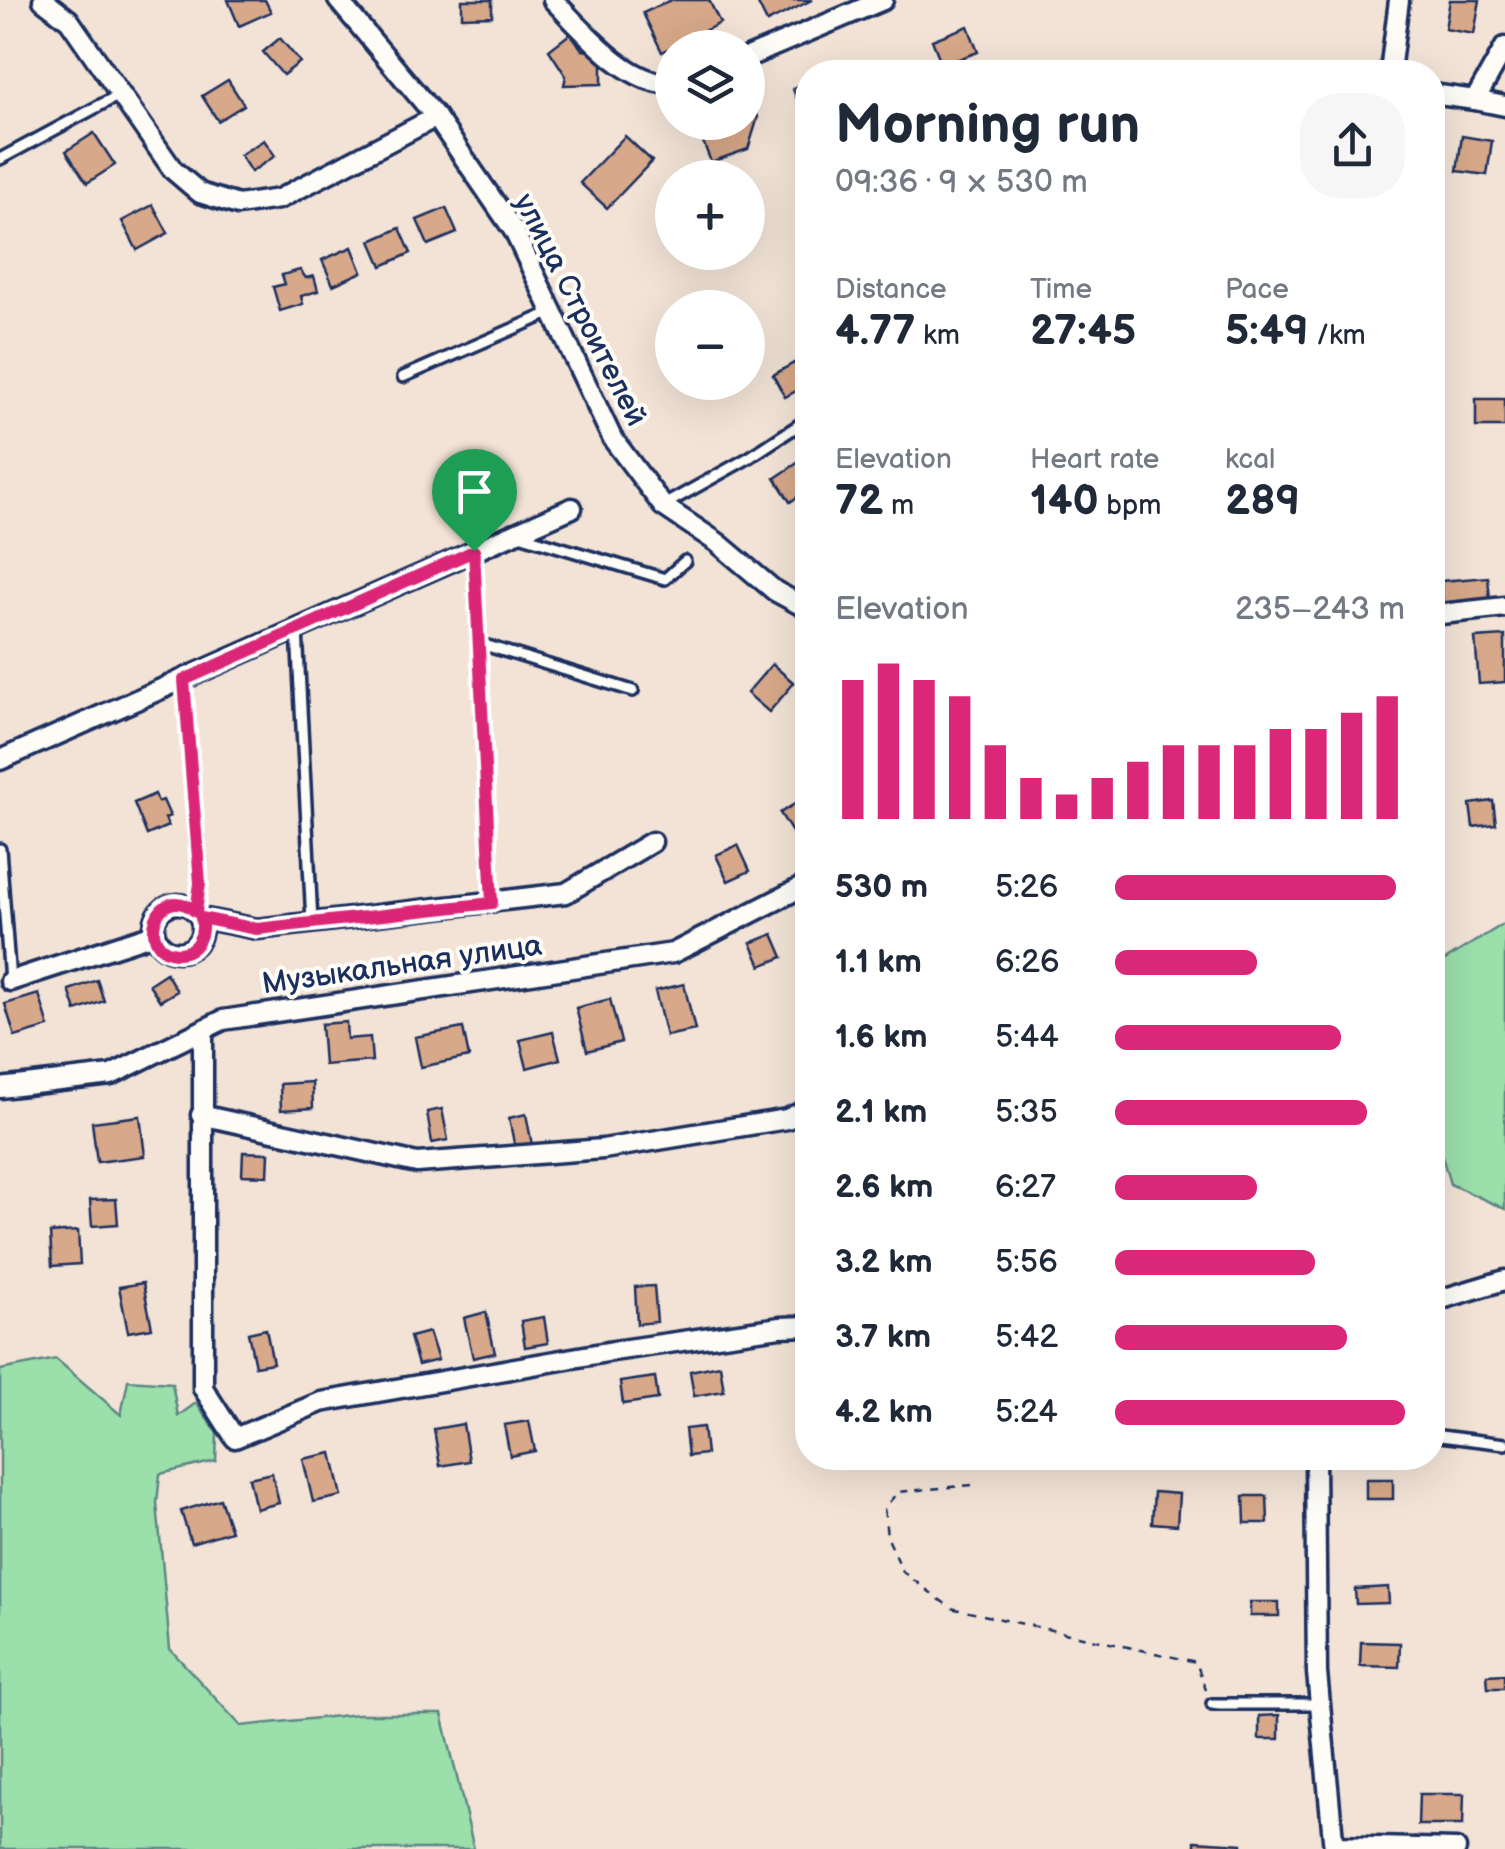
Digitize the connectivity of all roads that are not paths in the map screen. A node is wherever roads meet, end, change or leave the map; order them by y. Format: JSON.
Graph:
{"nodes":[{"id":1,"x":43,"y":0,"type":"edge"},
{"id":2,"x":338,"y":0,"type":"edge"},
{"id":3,"x":553,"y":0,"type":"edge"},
{"id":4,"x":882,"y":0,"type":"edge"},
{"id":5,"x":1399,"y":0,"type":"edge"},
{"id":6,"x":1505,"y":47,"type":"edge"},
{"id":7,"x":765,"y":50,"type":"edge"},
{"id":8,"x":1392,"y":60,"type":"edge"},
{"id":9,"x":655,"y":83,"type":"edge"},
{"id":10,"x":119,"y":95,"type":"junction"},
{"id":11,"x":1445,"y":96,"type":"edge"},
{"id":12,"x":1475,"y":100,"type":"junction"},
{"id":13,"x":1505,"y":106,"type":"edge"},
{"id":14,"x":436,"y":117,"type":"junction"},
{"id":15,"x":0,"y":159,"type":"edge"},
{"id":16,"x":553,"y":312,"type":"junction"},
{"id":17,"x":403,"y":378,"type":"dead end"},
{"id":18,"x":795,"y":428,"type":"edge"},
{"id":19,"x":664,"y":506,"type":"junction"},
{"id":20,"x":572,"y":508,"type":"dead end"},
{"id":21,"x":514,"y":534,"type":"junction"},
{"id":22,"x":474,"y":551,"type":"junction"},
{"id":23,"x":685,"y":561,"type":"dead end"},
{"id":24,"x":795,"y":602,"type":"edge"},
{"id":25,"x":1505,"y":607,"type":"edge"},
{"id":26,"x":1445,"y":614,"type":"edge"},
{"id":27,"x":297,"y":630,"type":"junction"},
{"id":28,"x":478,"y":643,"type":"junction"},
{"id":29,"x":184,"y":680,"type":"junction"},
{"id":30,"x":633,"y":690,"type":"dead end"},
{"id":31,"x":0,"y":760,"type":"edge"},
{"id":32,"x":652,"y":842,"type":"dead end"},
{"id":33,"x":0,"y":850,"type":"edge"},
{"id":34,"x":795,"y":891,"type":"edge"},
{"id":35,"x":492,"y":903,"type":"junction"},
{"id":36,"x":198,"y":915,"type":"junction"},
{"id":37,"x":312,"y":922,"type":"junction"},
{"id":38,"x":154,"y":934,"type":"junction"},
{"id":39,"x":10,"y":981,"type":"joint"},
{"id":40,"x":203,"y":1030,"type":"junction"},
{"id":41,"x":0,"y":1088,"type":"edge"},
{"id":42,"x":201,"y":1115,"type":"junction"},
{"id":43,"x":795,"y":1116,"type":"edge"},
{"id":44,"x":1505,"y":1280,"type":"edge"},
{"id":45,"x":1445,"y":1298,"type":"edge"},
{"id":46,"x":795,"y":1328,"type":"edge"},
{"id":47,"x":1445,"y":1437,"type":"edge"},
{"id":48,"x":1505,"y":1444,"type":"edge"},
{"id":49,"x":1315,"y":1470,"type":"edge"},
{"id":50,"x":1212,"y":1704,"type":"road end"},
{"id":51,"x":1322,"y":1704,"type":"junction"},
{"id":52,"x":1334,"y":1847,"type":"edge"},
{"id":53,"x":1456,"y":1849,"type":"edge"}],
"edges":[{"from":1,"to":10,"type":"street"},
{"from":2,"to":14,"type":"street","name":"улица Строителей"},
{"from":3,"to":9,"type":"street"},
{"from":4,"to":7,"type":"street"},
{"from":5,"to":8,"type":"street"},
{"from":6,"to":12,"type":"street"},
{"from":10,"to":14,"type":"street"},
{"from":10,"to":15,"type":"lane"},
{"from":11,"to":12,"type":"street"},
{"from":12,"to":13,"type":"street"},
{"from":14,"to":16,"type":"street","name":"улица Строителей"},
{"from":16,"to":17,"type":"lane"},
{"from":16,"to":19,"type":"street","name":"улица Строителей"},
{"from":18,"to":19,"type":"lane"},
{"from":19,"to":24,"type":"street","name":"улица Строителей"},
{"from":20,"to":21,"type":"street"},
{"from":21,"to":22,"type":"street"},
{"from":21,"to":23,"type":"lane"},
{"from":22,"to":27,"type":"street"},
{"from":22,"to":28,"type":"lane"},
{"from":25,"to":26,"type":"street"},
{"from":27,"to":29,"type":"street"},
{"from":27,"to":37,"type":"lane"},
{"from":28,"to":30,"type":"lane"},
{"from":28,"to":35,"type":"lane"},
{"from":29,"to":31,"type":"street"},
{"from":29,"to":36,"type":"lane"},
{"from":32,"to":35,"type":"street"},
{"from":33,"to":39,"type":"lane"},
{"from":34,"to":40,"type":"street","name":"Музыкальная улица"},
{"from":35,"to":37,"type":"street"},
{"from":36,"to":37,"type":"street"},
{"from":36,"to":38,"type":"street"},
{"from":36,"to":38,"type":"street"},
{"from":38,"to":39,"type":"street"},
{"from":40,"to":41,"type":"street","name":"Музыкальная улица"},
{"from":40,"to":42,"type":"street"},
{"from":42,"to":43,"type":"street"},
{"from":42,"to":46,"type":"street"},
{"from":44,"to":45,"type":"street"},
{"from":47,"to":48,"type":"lane"},
{"from":49,"to":51,"type":"street"},
{"from":50,"to":51,"type":"lane"},
{"from":51,"to":52,"type":"street"},
{"from":52,"to":53,"type":"street"}]}
